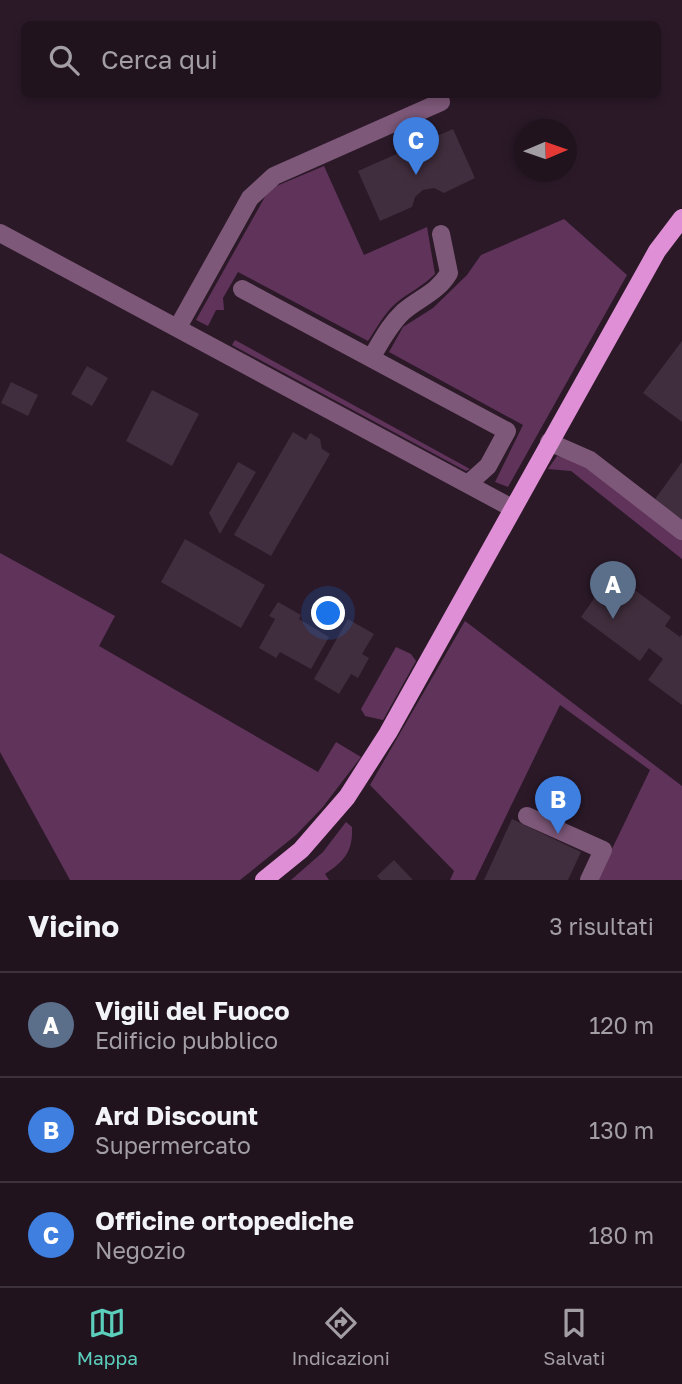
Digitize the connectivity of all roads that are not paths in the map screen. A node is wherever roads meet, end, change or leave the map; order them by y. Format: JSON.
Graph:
{"nodes":[{"id":1,"x":441,"y":102,"type":"dead end"},
{"id":2,"x":682,"y":218,"type":"edge"},
{"id":3,"x":0,"y":233,"type":"edge"},
{"id":4,"x":441,"y":234,"type":"dead end"},
{"id":5,"x":242,"y":289,"type":"dead end"},
{"id":6,"x":178,"y":327,"type":"junction"},
{"id":7,"x":371,"y":358,"type":"junction"},
{"id":8,"x":549,"y":442,"type":"junction"},
{"id":9,"x":468,"y":484,"type":"junction"},
{"id":10,"x":512,"y":508,"type":"junction"},
{"id":11,"x":682,"y":531,"type":"edge"},
{"id":12,"x":527,"y":816,"type":"dead end"},
{"id":13,"x":264,"y":880,"type":"edge"},
{"id":14,"x":589,"y":880,"type":"edge"}],
"edges":[{"from":1,"to":6,"type":"street"},
{"from":2,"to":8,"type":"main road"},
{"from":3,"to":6,"type":"street"},
{"from":4,"to":7,"type":"street"},
{"from":5,"to":7,"type":"street"},
{"from":6,"to":9,"type":"street"},
{"from":7,"to":9,"type":"street"},
{"from":8,"to":10,"type":"main road"},
{"from":8,"to":11,"type":"street"},
{"from":9,"to":10,"type":"street"},
{"from":10,"to":13,"type":"main road"},
{"from":12,"to":14,"type":"street"}]}
